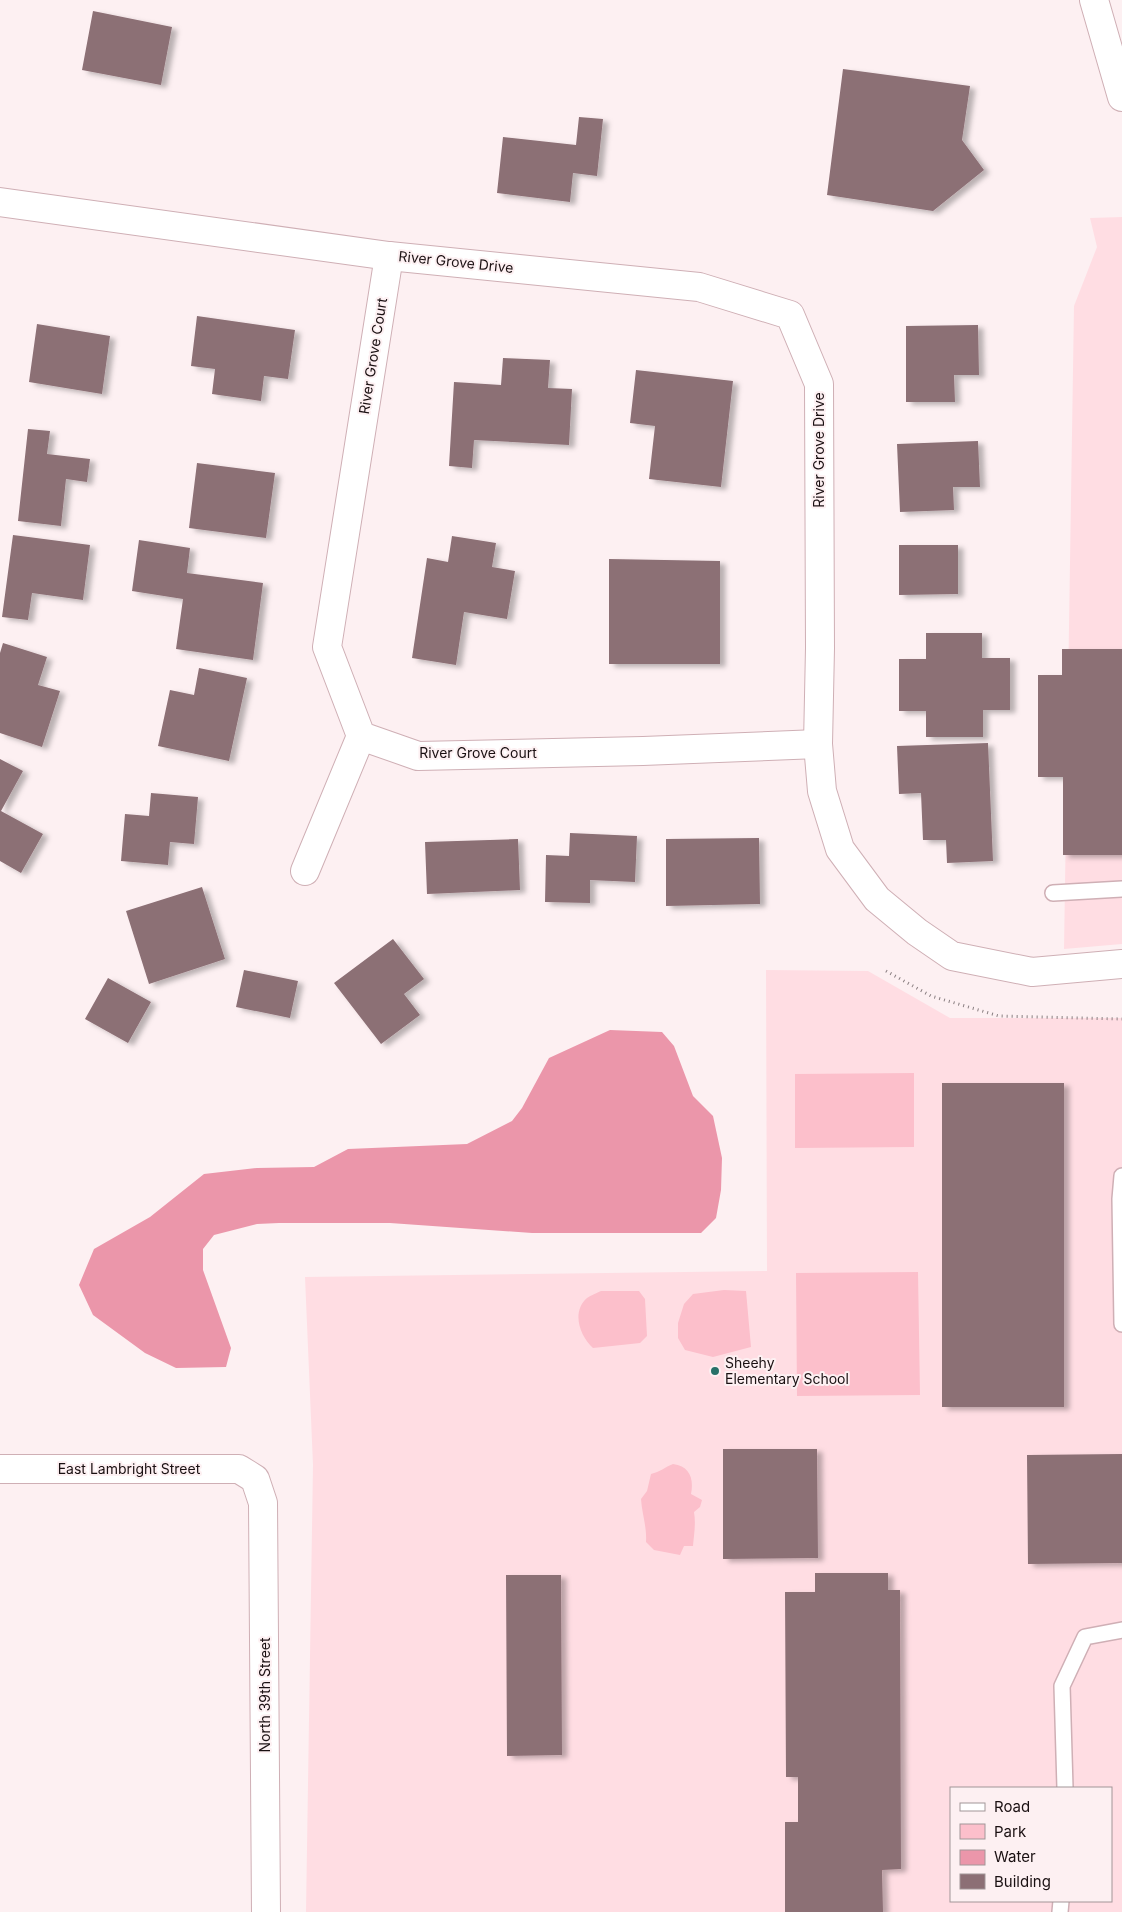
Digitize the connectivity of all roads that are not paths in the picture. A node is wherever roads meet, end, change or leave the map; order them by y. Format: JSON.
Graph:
{"nodes":[{"id":1,"x":1094,"y":0,"type":"edge"},
{"id":2,"x":1122,"y":97,"type":"edge"},
{"id":3,"x":0,"y":202,"type":"edge"},
{"id":4,"x":389,"y":256,"type":"junction"},
{"id":5,"x":361,"y":736,"type":"junction"},
{"id":6,"x":818,"y":744,"type":"junction"},
{"id":7,"x":305,"y":871,"type":"dead end"},
{"id":8,"x":1122,"y":889,"type":"edge"},
{"id":9,"x":1053,"y":893,"type":"dead end"},
{"id":10,"x":1122,"y":964,"type":"edge"},
{"id":11,"x":1122,"y":1176,"type":"edge"},
{"id":12,"x":1122,"y":1324,"type":"edge"},
{"id":13,"x":0,"y":1469,"type":"edge"},
{"id":14,"x":255,"y":1479,"type":"joint"},
{"id":15,"x":1122,"y":1630,"type":"edge"},
{"id":16,"x":1065,"y":1787,"type":"edge"},
{"id":17,"x":266,"y":1912,"type":"edge"}],
"edges":[{"from":1,"to":2,"type":"street"},
{"from":3,"to":4,"type":"street","name":"River Grove Drive"},
{"from":4,"to":5,"type":"street","name":"River Grove Court"},
{"from":4,"to":6,"type":"street","name":"River Grove Drive"},
{"from":5,"to":6,"type":"street","name":"River Grove Court"},
{"from":5,"to":7,"type":"street"},
{"from":6,"to":10,"type":"street","name":"River Grove Drive"},
{"from":8,"to":9,"type":"lane"},
{"from":11,"to":12,"type":"lane"},
{"from":13,"to":14,"type":"street","name":"East Lambright Street"},
{"from":14,"to":17,"type":"street","name":"North 39th Street"},
{"from":15,"to":16,"type":"lane"}]}
